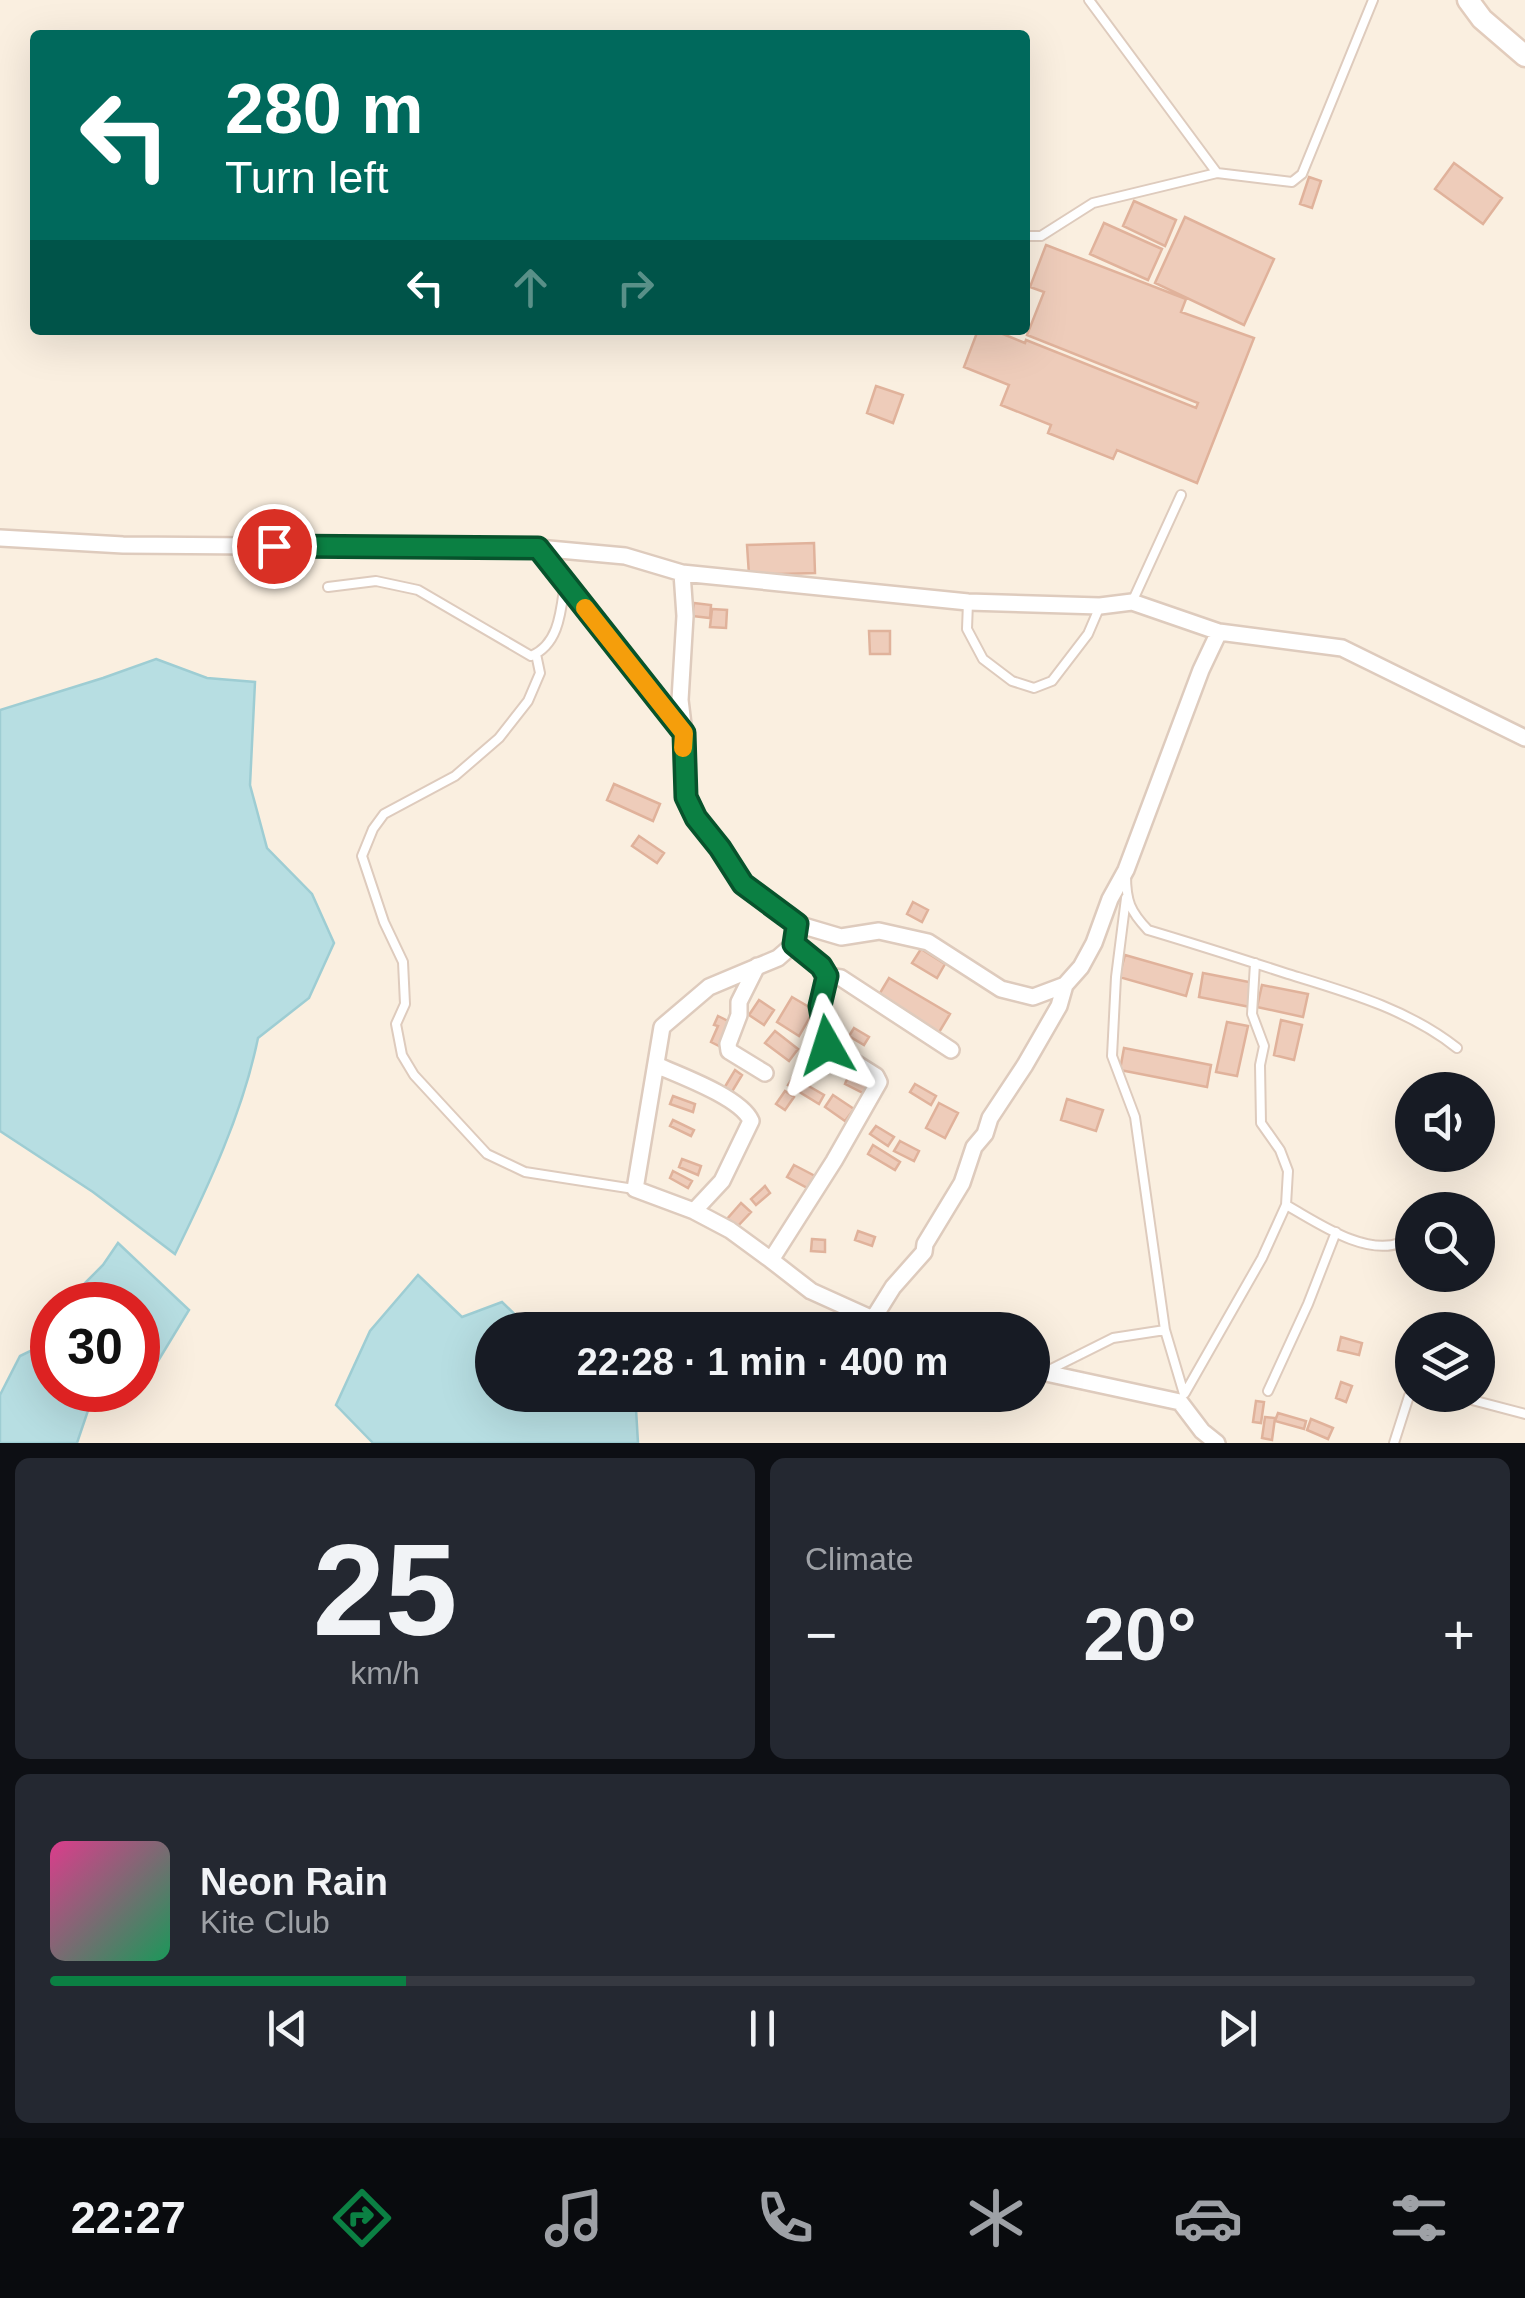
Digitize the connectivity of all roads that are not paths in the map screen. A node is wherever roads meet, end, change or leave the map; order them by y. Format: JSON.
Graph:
{"nodes":[{"id":1,"x":1089,"y":0,"type":"edge"},
{"id":2,"x":1372,"y":0,"type":"edge"},
{"id":3,"x":1468,"y":0,"type":"edge"},
{"id":4,"x":1525,"y":56,"type":"edge"},
{"id":5,"x":1217,"y":173,"type":"junction"},
{"id":6,"x":1030,"y":236,"type":"edge"},
{"id":7,"x":1180,"y":495,"type":"dead end"},
{"id":8,"x":0,"y":538,"type":"edge"},
{"id":9,"x":538,"y":548,"type":"junction"},
{"id":10,"x":682,"y":573,"type":"junction"},
{"id":11,"x":565,"y":582,"type":"junction"},
{"id":12,"x":328,"y":587,"type":"dead end"},
{"id":13,"x":968,"y":602,"type":"junction"},
{"id":14,"x":1132,"y":602,"type":"junction"},
{"id":15,"x":1100,"y":606,"type":"junction"},
{"id":16,"x":1219,"y":632,"type":"junction"},
{"id":17,"x":536,"y":654,"type":"junction"},
{"id":18,"x":684,"y":733,"type":"junction"},
{"id":19,"x":1525,"y":738,"type":"edge"},
{"id":20,"x":1126,"y":870,"type":"junction"},
{"id":21,"x":1126,"y":898,"type":"junction"},
{"id":22,"x":797,"y":924,"type":"junction"},
{"id":23,"x":794,"y":944,"type":"junction"},
{"id":24,"x":1255,"y":964,"type":"junction"},
{"id":25,"x":757,"y":966,"type":"junction"},
{"id":26,"x":827,"y":976,"type":"junction"},
{"id":27,"x":1065,"y":985,"type":"junction"},
{"id":28,"x":1458,"y":1048,"type":"dead end"},
{"id":29,"x":951,"y":1050,"type":"dead end"},
{"id":30,"x":656,"y":1065,"type":"junction"},
{"id":31,"x":765,"y":1072,"type":"dead end"},
{"id":32,"x":635,"y":1189,"type":"junction"},
{"id":33,"x":1286,"y":1205,"type":"junction"},
{"id":34,"x":694,"y":1211,"type":"junction"},
{"id":35,"x":1336,"y":1232,"type":"junction"},
{"id":36,"x":1395,"y":1246,"type":"edge"},
{"id":37,"x":770,"y":1260,"type":"junction"},
{"id":38,"x":856,"y":1312,"type":"edge"},
{"id":39,"x":877,"y":1312,"type":"edge"},
{"id":40,"x":1165,"y":1330,"type":"junction"},
{"id":41,"x":1050,"y":1366,"type":"edge"},
{"id":42,"x":1050,"y":1374,"type":"edge"},
{"id":43,"x":1268,"y":1391,"type":"dead end"},
{"id":44,"x":1182,"y":1398,"type":"junction"},
{"id":45,"x":1495,"y":1406,"type":"edge"},
{"id":46,"x":1403,"y":1412,"type":"edge"},
{"id":47,"x":1525,"y":1414,"type":"edge"},
{"id":48,"x":1217,"y":1443,"type":"edge"},
{"id":49,"x":1394,"y":1443,"type":"edge"}],
"edges":[{"from":1,"to":5,"type":"lane"},
{"from":2,"to":5,"type":"lane"},
{"from":3,"to":4,"type":"street"},
{"from":5,"to":6,"type":"lane"},
{"from":7,"to":14,"type":"lane"},
{"from":8,"to":9,"type":"street"},
{"from":9,"to":10,"type":"street"},
{"from":9,"to":11,"type":"lane"},
{"from":10,"to":13,"type":"street"},
{"from":10,"to":18,"type":"street"},
{"from":11,"to":17,"type":"lane"},
{"from":11,"to":18,"type":"lane"},
{"from":12,"to":17,"type":"lane"},
{"from":13,"to":15,"type":"street"},
{"from":13,"to":15,"type":"lane"},
{"from":14,"to":15,"type":"street"},
{"from":14,"to":16,"type":"street"},
{"from":16,"to":19,"type":"street"},
{"from":16,"to":20,"type":"street"},
{"from":17,"to":32,"type":"lane"},
{"from":18,"to":22,"type":"street"},
{"from":20,"to":21,"type":"lane"},
{"from":20,"to":27,"type":"street"},
{"from":21,"to":24,"type":"lane"},
{"from":21,"to":40,"type":"lane"},
{"from":22,"to":23,"type":"street"},
{"from":22,"to":27,"type":"street"},
{"from":23,"to":25,"type":"street"},
{"from":23,"to":26,"type":"street"},
{"from":24,"to":28,"type":"lane"},
{"from":24,"to":33,"type":"lane"},
{"from":25,"to":30,"type":"street"},
{"from":25,"to":31,"type":"street"},
{"from":26,"to":29,"type":"street"},
{"from":26,"to":37,"type":"street"},
{"from":27,"to":39,"type":"street"},
{"from":30,"to":32,"type":"street"},
{"from":30,"to":34,"type":"street"},
{"from":32,"to":34,"type":"street"},
{"from":33,"to":35,"type":"lane"},
{"from":33,"to":44,"type":"lane"},
{"from":34,"to":37,"type":"street"},
{"from":35,"to":36,"type":"lane"},
{"from":35,"to":43,"type":"lane"},
{"from":37,"to":38,"type":"street"},
{"from":40,"to":41,"type":"lane"},
{"from":40,"to":44,"type":"lane"},
{"from":42,"to":44,"type":"street"},
{"from":44,"to":48,"type":"street"},
{"from":45,"to":47,"type":"lane"},
{"from":46,"to":49,"type":"lane"}]}
